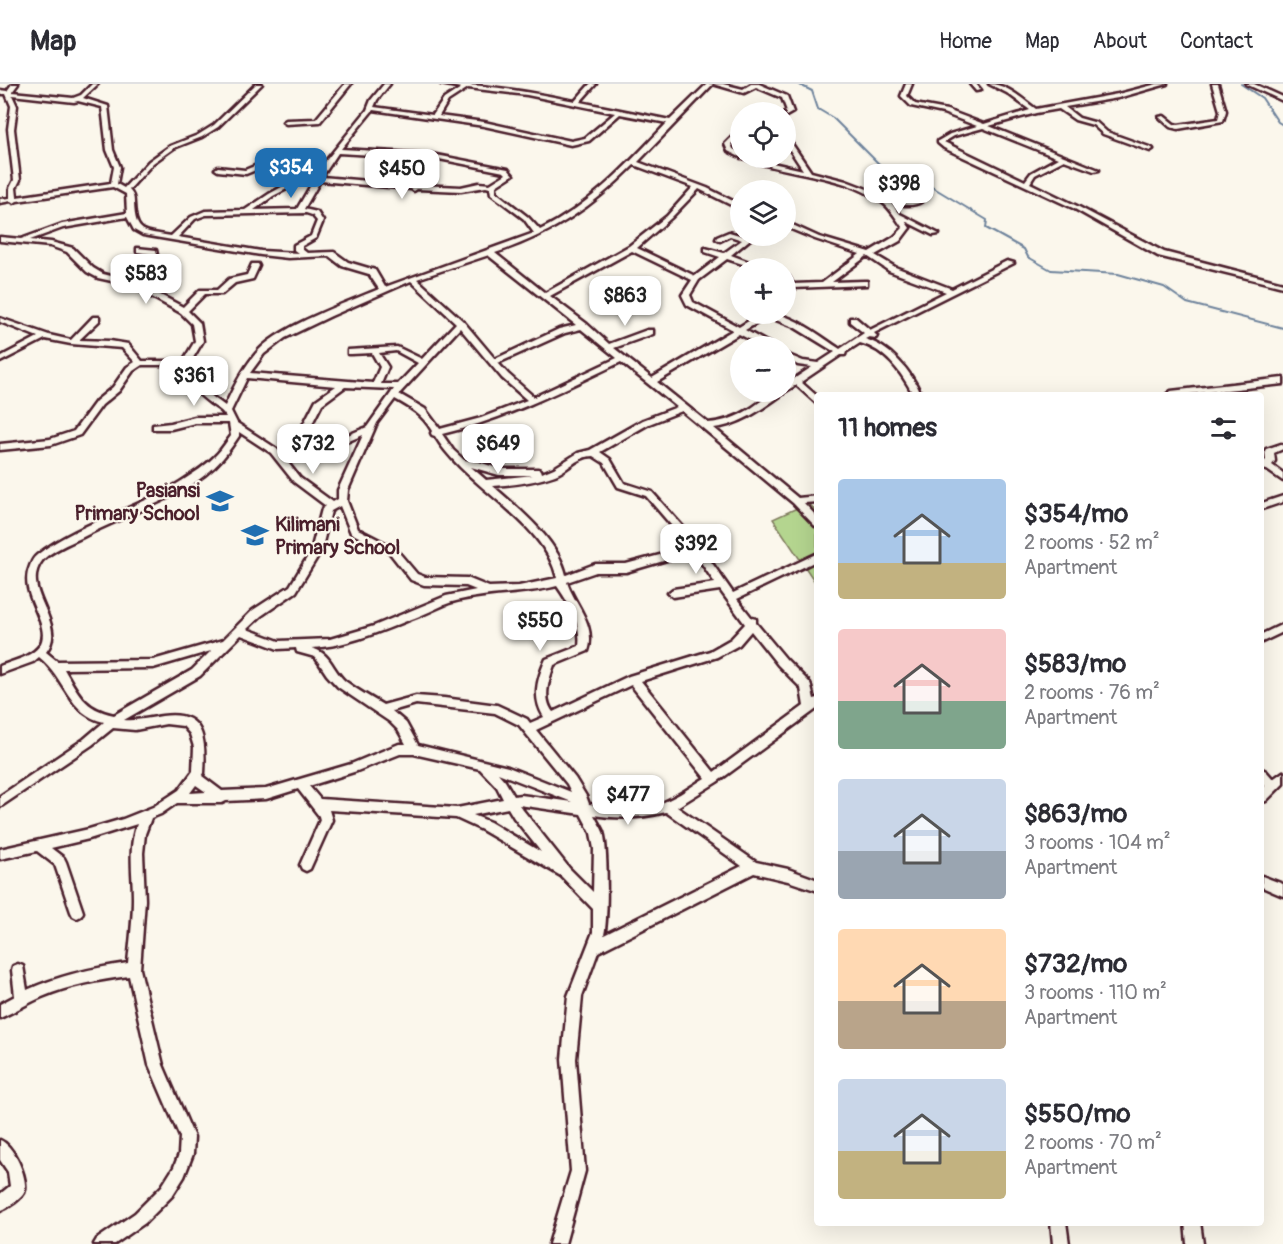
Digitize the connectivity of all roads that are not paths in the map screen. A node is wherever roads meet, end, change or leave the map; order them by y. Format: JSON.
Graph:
{"nodes":[{"id":1,"x":22,"y":84,"type":"edge"},
{"id":2,"x":95,"y":84,"type":"edge"},
{"id":3,"x":259,"y":84,"type":"edge"},
{"id":4,"x":348,"y":84,"type":"edge"},
{"id":5,"x":387,"y":84,"type":"edge"},
{"id":6,"x":444,"y":84,"type":"edge"},
{"id":7,"x":524,"y":84,"type":"edge"},
{"id":8,"x":593,"y":84,"type":"edge"},
{"id":9,"x":710,"y":84,"type":"edge"},
{"id":10,"x":716,"y":84,"type":"edge"},
{"id":11,"x":909,"y":84,"type":"edge"},
{"id":12,"x":973,"y":84,"type":"edge"},
{"id":13,"x":992,"y":84,"type":"edge"},
{"id":14,"x":1164,"y":84,"type":"edge"},
{"id":15,"x":1215,"y":84,"type":"edge"},
{"id":16,"x":1249,"y":84,"type":"edge"},
{"id":17,"x":755,"y":85,"type":"edge"},
{"id":18,"x":468,"y":86,"type":"junction"},
{"id":19,"x":9,"y":90,"type":"edge"},
{"id":20,"x":978,"y":90,"type":"dead end"},
{"id":21,"x":516,"y":92,"type":"junction"},
{"id":22,"x":79,"y":99,"type":"junction"},
{"id":23,"x":1283,"y":99,"type":"edge"},
{"id":24,"x":787,"y":102,"type":"edge"},
{"id":25,"x":575,"y":104,"type":"junction"},
{"id":26,"x":1059,"y":106,"type":"junction"},
{"id":27,"x":372,"y":108,"type":"junction"},
{"id":28,"x":1035,"y":111,"type":"junction"},
{"id":29,"x":618,"y":112,"type":"junction"},
{"id":30,"x":436,"y":115,"type":"junction"},
{"id":31,"x":1162,"y":117,"type":"dead end"},
{"id":32,"x":286,"y":122,"type":"dead end"},
{"id":33,"x":669,"y":122,"type":"junction"},
{"id":34,"x":983,"y":127,"type":"junction"},
{"id":35,"x":1150,"y":149,"type":"dead end"},
{"id":36,"x":336,"y":151,"type":"junction"},
{"id":37,"x":796,"y":154,"type":"edge"},
{"id":38,"x":431,"y":156,"type":"junction"},
{"id":39,"x":1064,"y":157,"type":"junction"},
{"id":40,"x":633,"y":162,"type":"junction"},
{"id":41,"x":325,"y":166,"type":"junction"},
{"id":42,"x":785,"y":168,"type":"edge"},
{"id":43,"x":218,"y":169,"type":"dead end"},
{"id":44,"x":1096,"y":170,"type":"dead end"},
{"id":45,"x":809,"y":174,"type":"junction"},
{"id":46,"x":319,"y":179,"type":"junction"},
{"id":47,"x":114,"y":184,"type":"junction"},
{"id":48,"x":1025,"y":185,"type":"junction"},
{"id":49,"x":492,"y":187,"type":"junction"},
{"id":50,"x":698,"y":187,"type":"junction"},
{"id":51,"x":414,"y":189,"type":"junction"},
{"id":52,"x":126,"y":190,"type":"junction"},
{"id":53,"x":883,"y":198,"type":"junction"},
{"id":54,"x":0,"y":201,"type":"edge"},
{"id":55,"x":14,"y":201,"type":"junction"},
{"id":56,"x":918,"y":202,"type":"dead end"},
{"id":57,"x":730,"y":203,"type":"edge"},
{"id":58,"x":247,"y":212,"type":"junction"},
{"id":59,"x":299,"y":212,"type":"junction"},
{"id":60,"x":893,"y":212,"type":"junction"},
{"id":61,"x":129,"y":215,"type":"junction"},
{"id":62,"x":796,"y":229,"type":"edge"},
{"id":63,"x":538,"y":233,"type":"junction"},
{"id":64,"x":730,"y":234,"type":"edge"},
{"id":65,"x":935,"y":234,"type":"dead end"},
{"id":66,"x":172,"y":238,"type":"junction"},
{"id":67,"x":0,"y":239,"type":"edge"},
{"id":68,"x":720,"y":239,"type":"dead end"},
{"id":69,"x":22,"y":240,"type":"junction"},
{"id":70,"x":739,"y":246,"type":"edge"},
{"id":71,"x":632,"y":248,"type":"junction"},
{"id":72,"x":140,"y":250,"type":"dead end"},
{"id":73,"x":708,"y":250,"type":"dead end"},
{"id":74,"x":304,"y":254,"type":"junction"},
{"id":75,"x":492,"y":254,"type":"junction"},
{"id":76,"x":868,"y":254,"type":"junction"},
{"id":77,"x":727,"y":256,"type":"junction"},
{"id":78,"x":733,"y":258,"type":"edge"},
{"id":79,"x":1010,"y":263,"type":"dead end"},
{"id":80,"x":255,"y":266,"type":"dead end"},
{"id":81,"x":413,"y":279,"type":"junction"},
{"id":82,"x":696,"y":279,"type":"junction"},
{"id":83,"x":132,"y":283,"type":"junction"},
{"id":84,"x":796,"y":283,"type":"edge"},
{"id":85,"x":864,"y":284,"type":"dead end"},
{"id":86,"x":1283,"y":285,"type":"edge"},
{"id":87,"x":820,"y":286,"type":"junction"},
{"id":88,"x":384,"y":291,"type":"junction"},
{"id":89,"x":950,"y":291,"type":"junction"},
{"id":90,"x":545,"y":296,"type":"junction"},
{"id":91,"x":184,"y":311,"type":"junction"},
{"id":92,"x":96,"y":319,"type":"dead end"},
{"id":93,"x":0,"y":320,"type":"edge"},
{"id":94,"x":853,"y":320,"type":"dead end"},
{"id":95,"x":460,"y":324,"type":"junction"},
{"id":96,"x":750,"y":324,"type":"edge"},
{"id":97,"x":794,"y":324,"type":"edge"},
{"id":98,"x":584,"y":326,"type":"junction"},
{"id":99,"x":650,"y":332,"type":"dead end"},
{"id":100,"x":737,"y":332,"type":"junction"},
{"id":101,"x":871,"y":332,"type":"junction"},
{"id":102,"x":746,"y":336,"type":"edge"},
{"id":103,"x":43,"y":337,"type":"junction"},
{"id":104,"x":859,"y":340,"type":"junction"},
{"id":105,"x":73,"y":342,"type":"junction"},
{"id":106,"x":877,"y":344,"type":"junction"},
{"id":107,"x":609,"y":347,"type":"junction"},
{"id":108,"x":351,"y":352,"type":"dead end"},
{"id":109,"x":375,"y":352,"type":"junction"},
{"id":110,"x":842,"y":353,"type":"junction"},
{"id":111,"x":623,"y":358,"type":"junction"},
{"id":112,"x":0,"y":360,"type":"edge"},
{"id":113,"x":796,"y":361,"type":"edge"},
{"id":114,"x":494,"y":362,"type":"junction"},
{"id":115,"x":140,"y":363,"type":"junction"},
{"id":116,"x":186,"y":363,"type":"junction"},
{"id":117,"x":423,"y":363,"type":"junction"},
{"id":118,"x":820,"y":366,"type":"junction"},
{"id":119,"x":245,"y":375,"type":"junction"},
{"id":120,"x":652,"y":381,"type":"junction"},
{"id":121,"x":796,"y":381,"type":"joint"},
{"id":122,"x":1283,"y":381,"type":"edge"},
{"id":123,"x":341,"y":386,"type":"junction"},
{"id":124,"x":376,"y":386,"type":"junction"},
{"id":125,"x":397,"y":391,"type":"junction"},
{"id":126,"x":916,"y":392,"type":"edge"},
{"id":127,"x":1188,"y":392,"type":"edge"},
{"id":128,"x":814,"y":398,"type":"edge"},
{"id":129,"x":533,"y":400,"type":"junction"},
{"id":130,"x":765,"y":402,"type":"edge"},
{"id":131,"x":684,"y":408,"type":"junction"},
{"id":132,"x":227,"y":411,"type":"junction"},
{"id":133,"x":233,"y":423,"type":"junction"},
{"id":134,"x":707,"y":426,"type":"junction"},
{"id":135,"x":156,"y":427,"type":"dead end"},
{"id":136,"x":369,"y":429,"type":"junction"},
{"id":137,"x":435,"y":433,"type":"junction"},
{"id":138,"x":0,"y":447,"type":"edge"},
{"id":139,"x":1281,"y":447,"type":"dead end"},
{"id":140,"x":593,"y":452,"type":"junction"},
{"id":141,"x":293,"y":453,"type":"junction"},
{"id":142,"x":280,"y":457,"type":"junction"},
{"id":143,"x":462,"y":463,"type":"junction"},
{"id":144,"x":1264,"y":466,"type":"edge"},
{"id":145,"x":551,"y":473,"type":"junction"},
{"id":146,"x":1283,"y":478,"type":"edge"},
{"id":147,"x":487,"y":483,"type":"junction"},
{"id":148,"x":814,"y":499,"type":"edge"},
{"id":149,"x":1283,"y":499,"type":"edge"},
{"id":150,"x":796,"y":501,"type":"junction"},
{"id":151,"x":336,"y":503,"type":"junction"},
{"id":152,"x":1264,"y":505,"type":"edge"},
{"id":153,"x":814,"y":521,"type":"edge"},
{"id":154,"x":697,"y":548,"type":"junction"},
{"id":155,"x":814,"y":558,"type":"edge"},
{"id":156,"x":561,"y":581,"type":"junction"},
{"id":157,"x":723,"y":586,"type":"junction"},
{"id":158,"x":489,"y":591,"type":"junction"},
{"id":159,"x":673,"y":592,"type":"dead end"},
{"id":160,"x":731,"y":598,"type":"junction"},
{"id":161,"x":752,"y":622,"type":"junction"},
{"id":162,"x":1283,"y":628,"type":"edge"},
{"id":163,"x":239,"y":630,"type":"junction"},
{"id":164,"x":1264,"y":637,"type":"edge"},
{"id":165,"x":223,"y":644,"type":"junction"},
{"id":166,"x":292,"y":646,"type":"junction"},
{"id":167,"x":41,"y":652,"type":"junction"},
{"id":168,"x":56,"y":665,"type":"junction"},
{"id":169,"x":0,"y":670,"type":"edge"},
{"id":170,"x":633,"y":679,"type":"junction"},
{"id":171,"x":814,"y":705,"type":"edge"},
{"id":172,"x":383,"y":709,"type":"junction"},
{"id":173,"x":552,"y":719,"type":"junction"},
{"id":174,"x":113,"y":722,"type":"junction"},
{"id":175,"x":530,"y":729,"type":"junction"},
{"id":176,"x":414,"y":749,"type":"junction"},
{"id":177,"x":483,"y":765,"type":"junction"},
{"id":178,"x":1264,"y":776,"type":"edge"},
{"id":179,"x":1283,"y":777,"type":"edge"},
{"id":180,"x":196,"y":778,"type":"junction"},
{"id":181,"x":713,"y":779,"type":"junction"},
{"id":182,"x":301,"y":784,"type":"junction"},
{"id":183,"x":1272,"y":786,"type":"junction"},
{"id":184,"x":1264,"y":795,"type":"edge"},
{"id":185,"x":222,"y":798,"type":"junction"},
{"id":186,"x":179,"y":799,"type":"junction"},
{"id":187,"x":0,"y":802,"type":"edge"},
{"id":188,"x":510,"y":802,"type":"junction"},
{"id":189,"x":317,"y":804,"type":"junction"},
{"id":190,"x":584,"y":805,"type":"junction"},
{"id":191,"x":667,"y":807,"type":"junction"},
{"id":192,"x":457,"y":813,"type":"junction"},
{"id":193,"x":146,"y":816,"type":"junction"},
{"id":194,"x":38,"y":845,"type":"junction"},
{"id":195,"x":0,"y":854,"type":"edge"},
{"id":196,"x":306,"y":865,"type":"dead end"},
{"id":197,"x":753,"y":867,"type":"junction"},
{"id":198,"x":565,"y":872,"type":"junction"},
{"id":199,"x":1264,"y":883,"type":"edge"},
{"id":200,"x":814,"y":885,"type":"edge"},
{"id":201,"x":1283,"y":890,"type":"edge"},
{"id":202,"x":600,"y":907,"type":"junction"},
{"id":203,"x":77,"y":912,"type":"dead end"},
{"id":204,"x":594,"y":947,"type":"junction"},
{"id":205,"x":134,"y":969,"type":"junction"},
{"id":206,"x":18,"y":970,"type":"dead end"},
{"id":207,"x":22,"y":998,"type":"junction"},
{"id":208,"x":0,"y":1011,"type":"edge"},
{"id":209,"x":0,"y":1147,"type":"edge"},
{"id":210,"x":0,"y":1204,"type":"edge"},
{"id":211,"x":1059,"y":1226,"type":"edge"},
{"id":212,"x":1193,"y":1226,"type":"edge"},
{"id":213,"x":102,"y":1244,"type":"edge"},
{"id":214,"x":557,"y":1244,"type":"edge"},
{"id":215,"x":1061,"y":1244,"type":"edge"},
{"id":216,"x":1195,"y":1244,"type":"edge"}],
"edges":[{"from":1,"to":19,"type":"street"},
{"from":2,"to":22,"type":"street"},
{"from":3,"to":52,"type":"street"},
{"from":4,"to":32,"type":"street"},
{"from":5,"to":27,"type":"street"},
{"from":6,"to":18,"type":"street"},
{"from":7,"to":21,"type":"street"},
{"from":8,"to":25,"type":"street"},
{"from":9,"to":33,"type":"street"},
{"from":10,"to":17,"type":"street"},
{"from":11,"to":34,"type":"street"},
{"from":12,"to":20,"type":"street"},
{"from":13,"to":28,"type":"street"},
{"from":14,"to":26,"type":"street"},
{"from":15,"to":31,"type":"street"},
{"from":16,"to":23,"type":"street"},
{"from":17,"to":24,"type":"street"},
{"from":18,"to":21,"type":"street"},
{"from":18,"to":30,"type":"street"},
{"from":19,"to":22,"type":"street"},
{"from":19,"to":55,"type":"street"},
{"from":21,"to":25,"type":"street"},
{"from":22,"to":47,"type":"street"},
{"from":25,"to":29,"type":"street"},
{"from":26,"to":28,"type":"street"},
{"from":26,"to":35,"type":"street"},
{"from":27,"to":30,"type":"street"},
{"from":27,"to":36,"type":"street"},
{"from":28,"to":34,"type":"street"},
{"from":29,"to":30,"type":"street"},
{"from":29,"to":33,"type":"street"},
{"from":33,"to":40,"type":"street"},
{"from":34,"to":39,"type":"street"},
{"from":34,"to":48,"type":"street"},
{"from":36,"to":38,"type":"street"},
{"from":36,"to":41,"type":"street"},
{"from":37,"to":45,"type":"street"},
{"from":38,"to":49,"type":"street"},
{"from":38,"to":51,"type":"street"},
{"from":39,"to":44,"type":"street"},
{"from":39,"to":48,"type":"street"},
{"from":40,"to":50,"type":"street"},
{"from":40,"to":63,"type":"street"},
{"from":41,"to":43,"type":"street"},
{"from":41,"to":46,"type":"street"},
{"from":41,"to":58,"type":"street"},
{"from":42,"to":45,"type":"street"},
{"from":45,"to":53,"type":"street"},
{"from":46,"to":51,"type":"street"},
{"from":46,"to":59,"type":"street"},
{"from":47,"to":52,"type":"street"},
{"from":47,"to":55,"type":"street"},
{"from":48,"to":86,"type":"street"},
{"from":49,"to":51,"type":"street"},
{"from":49,"to":63,"type":"street"},
{"from":50,"to":57,"type":"street"},
{"from":50,"to":71,"type":"street"},
{"from":52,"to":61,"type":"street"},
{"from":53,"to":56,"type":"street"},
{"from":53,"to":60,"type":"street"},
{"from":54,"to":55,"type":"street"},
{"from":58,"to":59,"type":"street"},
{"from":58,"to":66,"type":"street"},
{"from":59,"to":74,"type":"street"},
{"from":60,"to":65,"type":"street"},
{"from":60,"to":76,"type":"street"},
{"from":61,"to":66,"type":"street"},
{"from":61,"to":69,"type":"street"},
{"from":62,"to":76,"type":"street"},
{"from":63,"to":75,"type":"street"},
{"from":64,"to":68,"type":"street"},
{"from":66,"to":74,"type":"street"},
{"from":67,"to":69,"type":"street"},
{"from":69,"to":83,"type":"street"},
{"from":70,"to":77,"type":"street"},
{"from":71,"to":82,"type":"street"},
{"from":71,"to":90,"type":"street"},
{"from":72,"to":83,"type":"street"},
{"from":73,"to":77,"type":"street"},
{"from":74,"to":88,"type":"street"},
{"from":75,"to":81,"type":"street"},
{"from":75,"to":90,"type":"street"},
{"from":76,"to":87,"type":"street"},
{"from":76,"to":89,"type":"street"},
{"from":77,"to":78,"type":"street"},
{"from":77,"to":82,"type":"street"},
{"from":79,"to":89,"type":"street"},
{"from":80,"to":91,"type":"street"},
{"from":81,"to":88,"type":"street"},
{"from":81,"to":95,"type":"street"},
{"from":82,"to":100,"type":"street"},
{"from":83,"to":91,"type":"street"},
{"from":84,"to":87,"type":"street"},
{"from":85,"to":87,"type":"street"},
{"from":88,"to":119,"type":"street"},
{"from":89,"to":101,"type":"street"},
{"from":90,"to":98,"type":"street"},
{"from":91,"to":116,"type":"street"},
{"from":92,"to":105,"type":"street"},
{"from":93,"to":103,"type":"street"},
{"from":94,"to":101,"type":"street"},
{"from":95,"to":114,"type":"street"},
{"from":95,"to":117,"type":"street"},
{"from":96,"to":100,"type":"street"},
{"from":97,"to":110,"type":"street"},
{"from":98,"to":107,"type":"street"},
{"from":98,"to":114,"type":"street"},
{"from":99,"to":107,"type":"street"},
{"from":100,"to":102,"type":"street"},
{"from":100,"to":120,"type":"street"},
{"from":101,"to":104,"type":"street"},
{"from":101,"to":106,"type":"street"},
{"from":103,"to":105,"type":"street"},
{"from":103,"to":112,"type":"street"},
{"from":104,"to":106,"type":"street"},
{"from":104,"to":110,"type":"street"},
{"from":105,"to":115,"type":"street"},
{"from":106,"to":126,"type":"street"},
{"from":107,"to":111,"type":"street"},
{"from":108,"to":109,"type":"street"},
{"from":109,"to":117,"type":"street"},
{"from":109,"to":124,"type":"street"},
{"from":110,"to":118,"type":"street"},
{"from":111,"to":120,"type":"street"},
{"from":111,"to":129,"type":"street"},
{"from":113,"to":118,"type":"street"},
{"from":114,"to":129,"type":"street"},
{"from":115,"to":116,"type":"street"},
{"from":115,"to":138,"type":"street"},
{"from":116,"to":132,"type":"street"},
{"from":117,"to":125,"type":"street"},
{"from":118,"to":121,"type":"street"},
{"from":119,"to":123,"type":"street"},
{"from":119,"to":132,"type":"street"},
{"from":120,"to":131,"type":"street"},
{"from":121,"to":128,"type":"street"},
{"from":122,"to":127,"type":"street"},
{"from":123,"to":124,"type":"street"},
{"from":123,"to":141,"type":"street"},
{"from":124,"to":125,"type":"street"},
{"from":125,"to":136,"type":"street"},
{"from":125,"to":137,"type":"street"},
{"from":129,"to":137,"type":"street"},
{"from":130,"to":134,"type":"street"},
{"from":131,"to":134,"type":"street"},
{"from":131,"to":140,"type":"street"},
{"from":132,"to":133,"type":"street"},
{"from":133,"to":135,"type":"street"},
{"from":133,"to":142,"type":"street"},
{"from":133,"to":167,"type":"street"},
{"from":134,"to":150,"type":"street"},
{"from":136,"to":141,"type":"street"},
{"from":136,"to":151,"type":"street"},
{"from":137,"to":143,"type":"street"},
{"from":139,"to":144,"type":"street"},
{"from":140,"to":145,"type":"street"},
{"from":140,"to":154,"type":"street"},
{"from":141,"to":142,"type":"street"},
{"from":142,"to":151,"type":"street"},
{"from":143,"to":145,"type":"street"},
{"from":143,"to":147,"type":"street"},
{"from":144,"to":146,"type":"street"},
{"from":145,"to":147,"type":"street"},
{"from":147,"to":156,"type":"street"},
{"from":148,"to":150,"type":"street"},
{"from":149,"to":152,"type":"street"},
{"from":150,"to":153,"type":"street"},
{"from":151,"to":158,"type":"street"},
{"from":151,"to":163,"type":"street"},
{"from":154,"to":156,"type":"street"},
{"from":154,"to":157,"type":"street"},
{"from":155,"to":160,"type":"street"},
{"from":156,"to":158,"type":"street"},
{"from":156,"to":173,"type":"street"},
{"from":157,"to":159,"type":"street"},
{"from":157,"to":160,"type":"street"},
{"from":158,"to":166,"type":"street"},
{"from":160,"to":161,"type":"street"},
{"from":161,"to":170,"type":"street"},
{"from":161,"to":171,"type":"street"},
{"from":162,"to":164,"type":"street"},
{"from":163,"to":165,"type":"street"},
{"from":163,"to":166,"type":"street"},
{"from":165,"to":168,"type":"street"},
{"from":165,"to":174,"type":"street"},
{"from":166,"to":172,"type":"street"},
{"from":167,"to":168,"type":"street"},
{"from":167,"to":169,"type":"street"},
{"from":168,"to":174,"type":"street"},
{"from":170,"to":173,"type":"street"},
{"from":170,"to":181,"type":"street"},
{"from":171,"to":181,"type":"street"},
{"from":172,"to":175,"type":"street"},
{"from":172,"to":176,"type":"street"},
{"from":173,"to":175,"type":"street"},
{"from":174,"to":180,"type":"street"},
{"from":174,"to":187,"type":"street"},
{"from":175,"to":190,"type":"street"},
{"from":176,"to":177,"type":"street"},
{"from":176,"to":182,"type":"street"},
{"from":177,"to":188,"type":"street"},
{"from":177,"to":190,"type":"street"},
{"from":178,"to":183,"type":"street"},
{"from":179,"to":183,"type":"street"},
{"from":180,"to":185,"type":"street"},
{"from":180,"to":186,"type":"street"},
{"from":181,"to":191,"type":"street"},
{"from":182,"to":185,"type":"street"},
{"from":182,"to":189,"type":"street"},
{"from":183,"to":184,"type":"street"},
{"from":185,"to":186,"type":"street"},
{"from":186,"to":193,"type":"street"},
{"from":188,"to":190,"type":"street"},
{"from":188,"to":192,"type":"street"},
{"from":188,"to":198,"type":"street"},
{"from":189,"to":192,"type":"street"},
{"from":189,"to":196,"type":"street"},
{"from":190,"to":191,"type":"street"},
{"from":190,"to":202,"type":"street"},
{"from":191,"to":197,"type":"street"},
{"from":192,"to":198,"type":"street"},
{"from":193,"to":194,"type":"street"},
{"from":193,"to":205,"type":"street"},
{"from":194,"to":195,"type":"street"},
{"from":194,"to":203,"type":"street"},
{"from":197,"to":200,"type":"street"},
{"from":197,"to":204,"type":"street"},
{"from":198,"to":202,"type":"street"},
{"from":199,"to":201,"type":"street"},
{"from":202,"to":204,"type":"street"},
{"from":204,"to":214,"type":"street"},
{"from":205,"to":207,"type":"street"},
{"from":205,"to":213,"type":"street"},
{"from":206,"to":207,"type":"street"},
{"from":207,"to":208,"type":"street"},
{"from":209,"to":210,"type":"street"},
{"from":211,"to":215,"type":"street"},
{"from":212,"to":216,"type":"street"}]}
